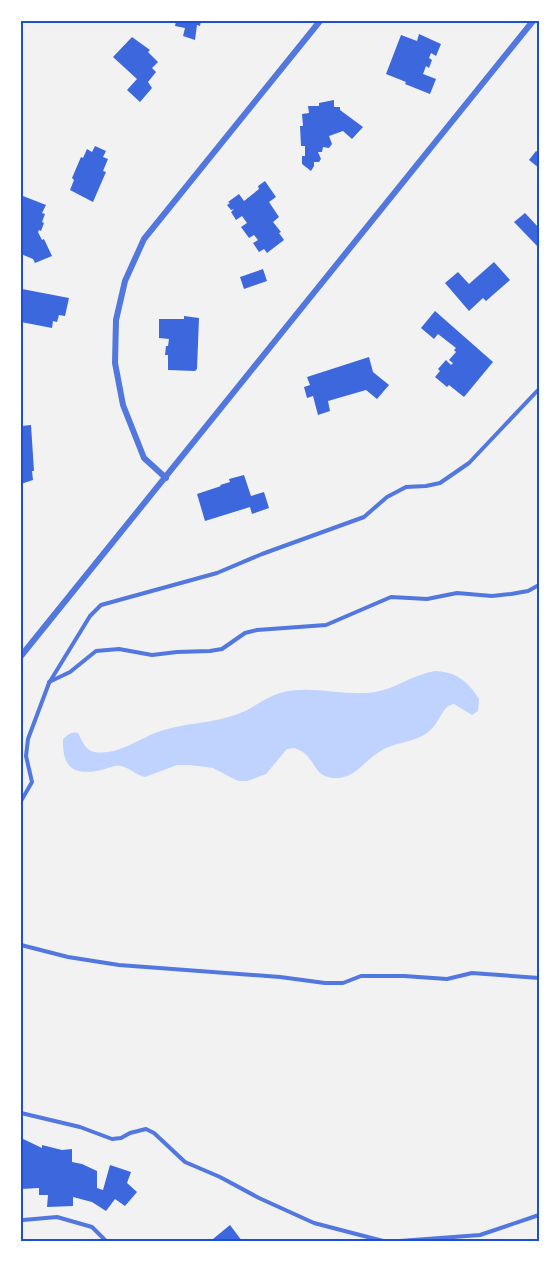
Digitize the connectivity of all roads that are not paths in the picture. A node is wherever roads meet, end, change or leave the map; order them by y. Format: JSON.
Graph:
{"nodes":[{"id":1,"x":320,"y":21,"type":"edge"},
{"id":2,"x":533,"y":21,"type":"edge"},
{"id":3,"x":539,"y":389,"type":"edge"},
{"id":4,"x":166,"y":477,"type":"junction"},
{"id":5,"x":539,"y":585,"type":"edge"},
{"id":6,"x":21,"y":656,"type":"edge"},
{"id":7,"x":49,"y":682,"type":"junction"},
{"id":8,"x":21,"y":801,"type":"edge"},
{"id":9,"x":21,"y":945,"type":"edge"},
{"id":10,"x":539,"y":978,"type":"edge"},
{"id":11,"x":21,"y":1113,"type":"edge"},
{"id":12,"x":539,"y":1215,"type":"edge"},
{"id":13,"x":23,"y":1220,"type":"dead end"},
{"id":14,"x":106,"y":1241,"type":"edge"},
{"id":15,"x":383,"y":1241,"type":"edge"},
{"id":16,"x":400,"y":1241,"type":"edge"}],
"edges":[{"from":1,"to":4,"type":"street"},
{"from":2,"to":4,"type":"street"},
{"from":3,"to":7,"type":"lane"},
{"from":4,"to":6,"type":"street"},
{"from":5,"to":7,"type":"lane"},
{"from":7,"to":8,"type":"lane"},
{"from":9,"to":10,"type":"lane"},
{"from":11,"to":15,"type":"lane"},
{"from":12,"to":16,"type":"lane"},
{"from":13,"to":14,"type":"lane"}]}
